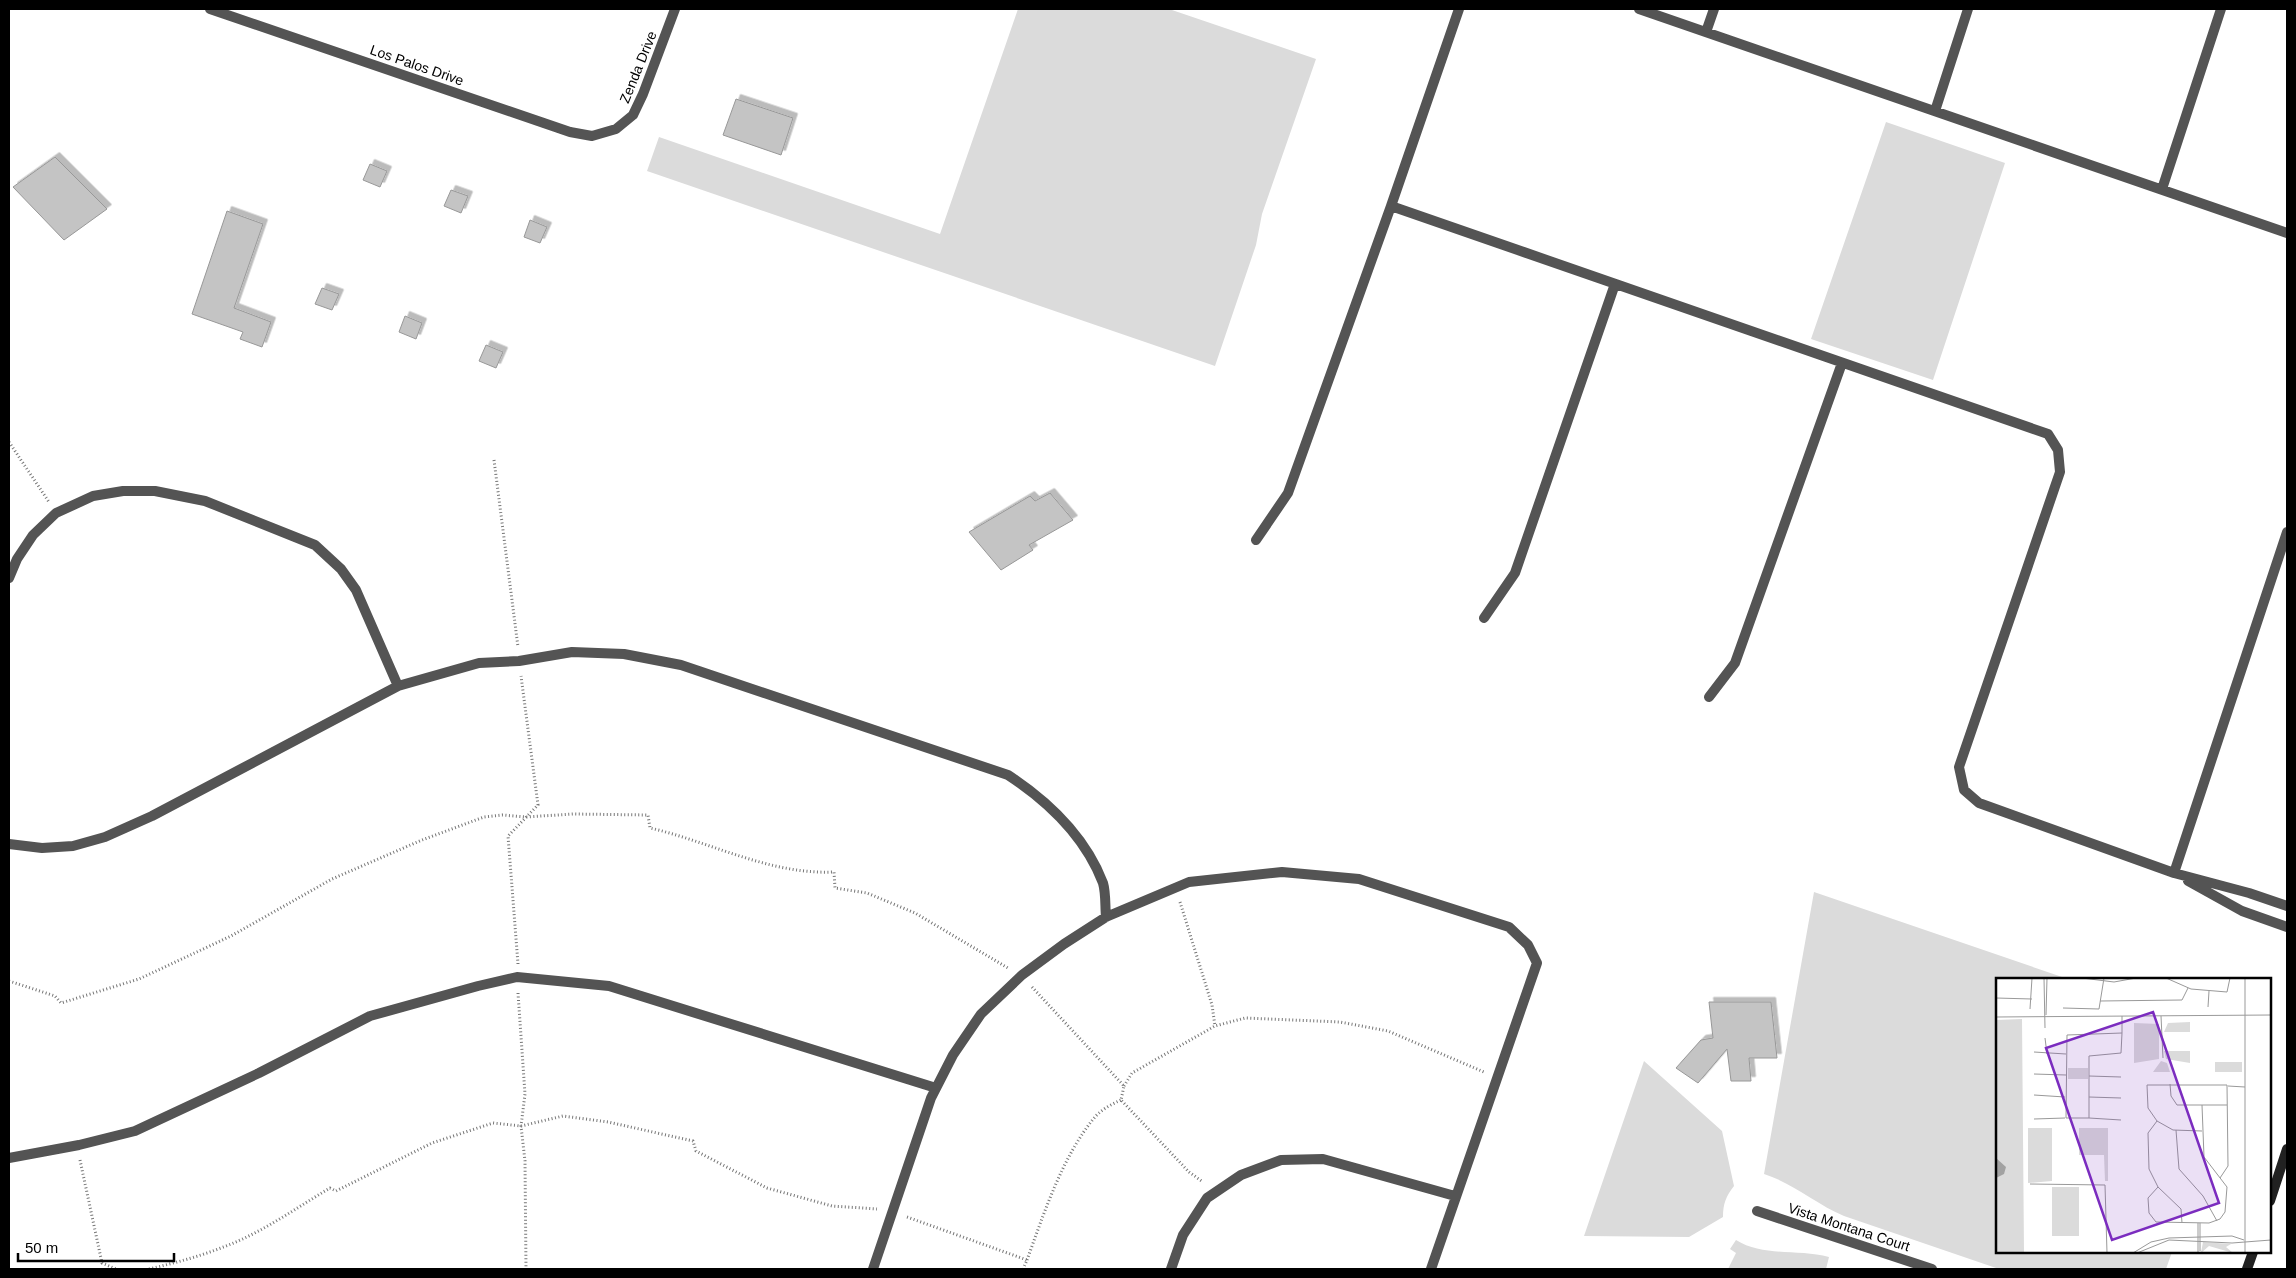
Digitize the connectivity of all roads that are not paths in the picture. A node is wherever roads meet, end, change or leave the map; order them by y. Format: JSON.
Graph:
{"nodes":[{"id":1,"x":210,"y":9,"type":"edge"},
{"id":2,"x":675,"y":9,"type":"edge"},
{"id":3,"x":1459,"y":9,"type":"edge"},
{"id":4,"x":1639,"y":9,"type":"edge"},
{"id":5,"x":1714,"y":9,"type":"edge"},
{"id":6,"x":1968,"y":9,"type":"edge"},
{"id":7,"x":2221,"y":9,"type":"edge"},
{"id":8,"x":1706,"y":32,"type":"junction"},
{"id":9,"x":1935,"y":111,"type":"junction"},
{"id":10,"x":616,"y":129,"type":"joint"},
{"id":11,"x":2162,"y":189,"type":"junction"},
{"id":12,"x":1391,"y":206,"type":"junction"},
{"id":13,"x":2287,"y":233,"type":"edge"},
{"id":14,"x":1615,"y":284,"type":"junction"},
{"id":15,"x":1842,"y":363,"type":"junction"},
{"id":16,"x":2287,"y":532,"type":"edge"},
{"id":17,"x":1256,"y":540,"type":"dead end"},
{"id":18,"x":9,"y":578,"type":"edge"},
{"id":19,"x":1484,"y":618,"type":"dead end"},
{"id":20,"x":398,"y":686,"type":"junction"},
{"id":21,"x":1709,"y":697,"type":"dead end"},
{"id":22,"x":9,"y":844,"type":"edge"},
{"id":23,"x":2174,"y":873,"type":"junction"},
{"id":24,"x":2287,"y":906,"type":"edge"},
{"id":25,"x":1106,"y":917,"type":"junction"},
{"id":26,"x":2287,"y":927,"type":"edge"},
{"id":27,"x":936,"y":1088,"type":"junction"},
{"id":28,"x":2287,"y":1149,"type":"edge"},
{"id":29,"x":9,"y":1158,"type":"edge"},
{"id":30,"x":1455,"y":1196,"type":"junction"},
{"id":31,"x":2271,"y":1198,"type":"edge"},
{"id":32,"x":1757,"y":1211,"type":"dead end"},
{"id":33,"x":2253,"y":1253,"type":"edge"},
{"id":34,"x":873,"y":1269,"type":"edge"},
{"id":35,"x":1172,"y":1269,"type":"edge"},
{"id":36,"x":1431,"y":1269,"type":"edge"},
{"id":37,"x":1932,"y":1269,"type":"edge"},
{"id":38,"x":2247,"y":1269,"type":"edge"}],
"edges":[{"from":1,"to":10,"type":"street","name":"Los Palos Drive"},
{"from":2,"to":10,"type":"street","name":"Zenda Drive"},
{"from":3,"to":12,"type":"street"},
{"from":4,"to":8,"type":"street"},
{"from":5,"to":8,"type":"street"},
{"from":6,"to":9,"type":"street"},
{"from":7,"to":11,"type":"street"},
{"from":8,"to":9,"type":"street"},
{"from":9,"to":11,"type":"street"},
{"from":11,"to":13,"type":"street"},
{"from":12,"to":14,"type":"street"},
{"from":12,"to":17,"type":"street"},
{"from":14,"to":15,"type":"street"},
{"from":14,"to":19,"type":"street"},
{"from":15,"to":21,"type":"street"},
{"from":15,"to":23,"type":"street"},
{"from":16,"to":23,"type":"street"},
{"from":18,"to":20,"type":"street"},
{"from":20,"to":22,"type":"street"},
{"from":20,"to":25,"type":"street"},
{"from":23,"to":24,"type":"street"},
{"from":23,"to":26,"type":"street"},
{"from":25,"to":27,"type":"street"},
{"from":25,"to":30,"type":"street"},
{"from":27,"to":29,"type":"street"},
{"from":27,"to":34,"type":"street"},
{"from":28,"to":31,"type":"main road"},
{"from":30,"to":35,"type":"street"},
{"from":30,"to":36,"type":"street"},
{"from":32,"to":37,"type":"street","name":"Vista Montana Court"},
{"from":33,"to":38,"type":"main road"}]}
